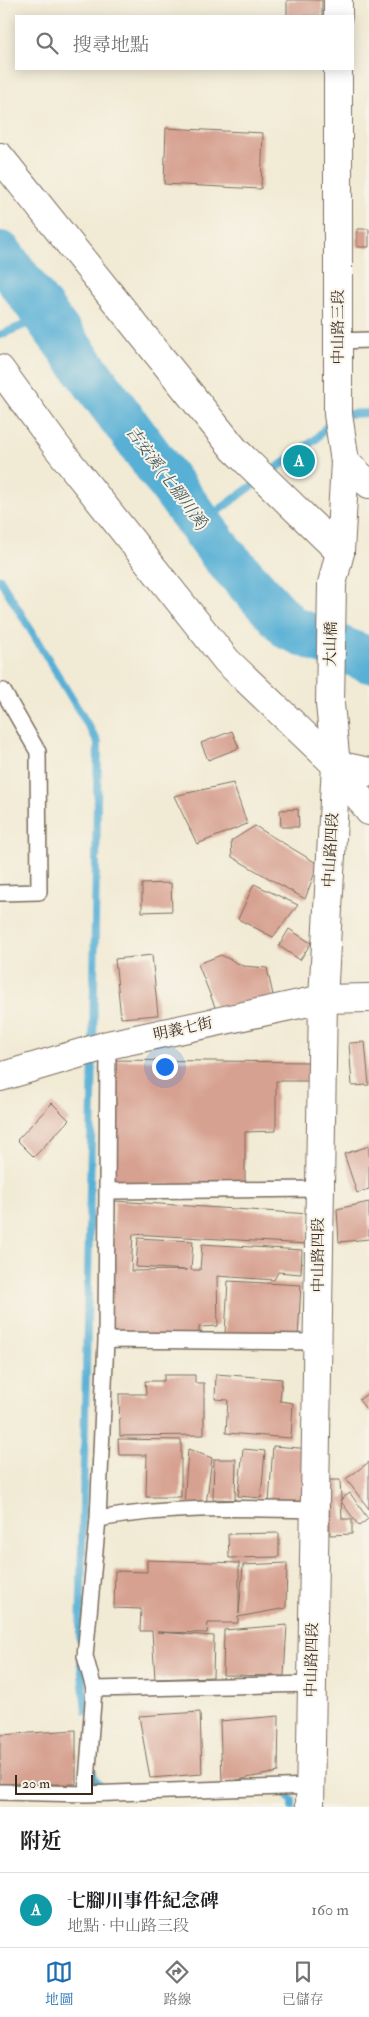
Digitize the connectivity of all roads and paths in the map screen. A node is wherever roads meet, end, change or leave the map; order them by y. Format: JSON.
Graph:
{"nodes":[{"id":1,"x":338,"y":0,"type":"edge"},
{"id":2,"x":338,"y":15,"type":"edge"},
{"id":3,"x":338,"y":70,"type":"edge"},
{"id":4,"x":0,"y":157,"type":"edge"},
{"id":5,"x":369,"y":340,"type":"edge"},
{"id":6,"x":338,"y":341,"type":"junction"},
{"id":7,"x":0,"y":369,"type":"edge"},
{"id":8,"x":345,"y":462,"type":"junction"},
{"id":9,"x":369,"y":484,"type":"edge"},
{"id":10,"x":340,"y":552,"type":"junction"},
{"id":11,"x":332,"y":584,"type":"joint"},
{"id":12,"x":0,"y":692,"type":"edge"},
{"id":13,"x":330,"y":704,"type":"joint"},
{"id":14,"x":336,"y":765,"type":"junction"},
{"id":15,"x":369,"y":772,"type":"edge"},
{"id":16,"x":369,"y":811,"type":"edge"},
{"id":17,"x":0,"y":893,"type":"edge"},
{"id":18,"x":369,"y":998,"type":"edge"},
{"id":19,"x":323,"y":999,"type":"junction"},
{"id":20,"x":98,"y":1048,"type":"junction"},
{"id":21,"x":0,"y":1077,"type":"edge"},
{"id":22,"x":318,"y":1189,"type":"junction"},
{"id":23,"x":107,"y":1191,"type":"junction"},
{"id":24,"x":106,"y":1340,"type":"junction"},
{"id":25,"x":317,"y":1342,"type":"junction"},
{"id":26,"x":314,"y":1510,"type":"junction"},
{"id":27,"x":98,"y":1519,"type":"junction"},
{"id":28,"x":312,"y":1684,"type":"junction"},
{"id":29,"x":94,"y":1689,"type":"junction"},
{"id":30,"x":0,"y":1792,"type":"edge"},
{"id":31,"x":86,"y":1794,"type":"junction"},
{"id":32,"x":310,"y":1797,"type":"edge"}],
"edges":[{"from":1,"to":2,"type":"street"},
{"from":3,"to":6,"type":"street","name":"中山路三段"},
{"from":4,"to":10,"type":"street"},
{"from":5,"to":6,"type":"lane"},
{"from":6,"to":8,"type":"street","name":"中山路三段"},
{"from":7,"to":14,"type":"street"},
{"from":8,"to":9,"type":"street"},
{"from":8,"to":10,"type":"street","name":"中山路三段"},
{"from":10,"to":11,"type":"street","name":"中山路三段"},
{"from":11,"to":13,"type":"street","name":"大山橋"},
{"from":12,"to":17,"type":"lane"},
{"from":13,"to":14,"type":"street","name":"中山路四段"},
{"from":14,"to":15,"type":"street"},
{"from":14,"to":16,"type":"street"},
{"from":14,"to":19,"type":"street","name":"中山路四段"},
{"from":18,"to":19,"type":"street","name":"明義七街"},
{"from":19,"to":20,"type":"street","name":"明義七街"},
{"from":19,"to":22,"type":"street","name":"中山路四段"},
{"from":20,"to":21,"type":"street","name":"明義七街"},
{"from":20,"to":23,"type":"lane"},
{"from":22,"to":23,"type":"lane"},
{"from":22,"to":25,"type":"street","name":"中山路四段"},
{"from":23,"to":24,"type":"lane"},
{"from":24,"to":25,"type":"lane"},
{"from":24,"to":27,"type":"lane"},
{"from":25,"to":26,"type":"street","name":"中山路四段"},
{"from":26,"to":27,"type":"lane"},
{"from":26,"to":28,"type":"street","name":"中山路四段"},
{"from":27,"to":29,"type":"lane"},
{"from":28,"to":29,"type":"lane"},
{"from":28,"to":32,"type":"street","name":"中山路四段"},
{"from":29,"to":31,"type":"lane"},
{"from":30,"to":31,"type":"lane"},
{"from":31,"to":32,"type":"lane"}]}
